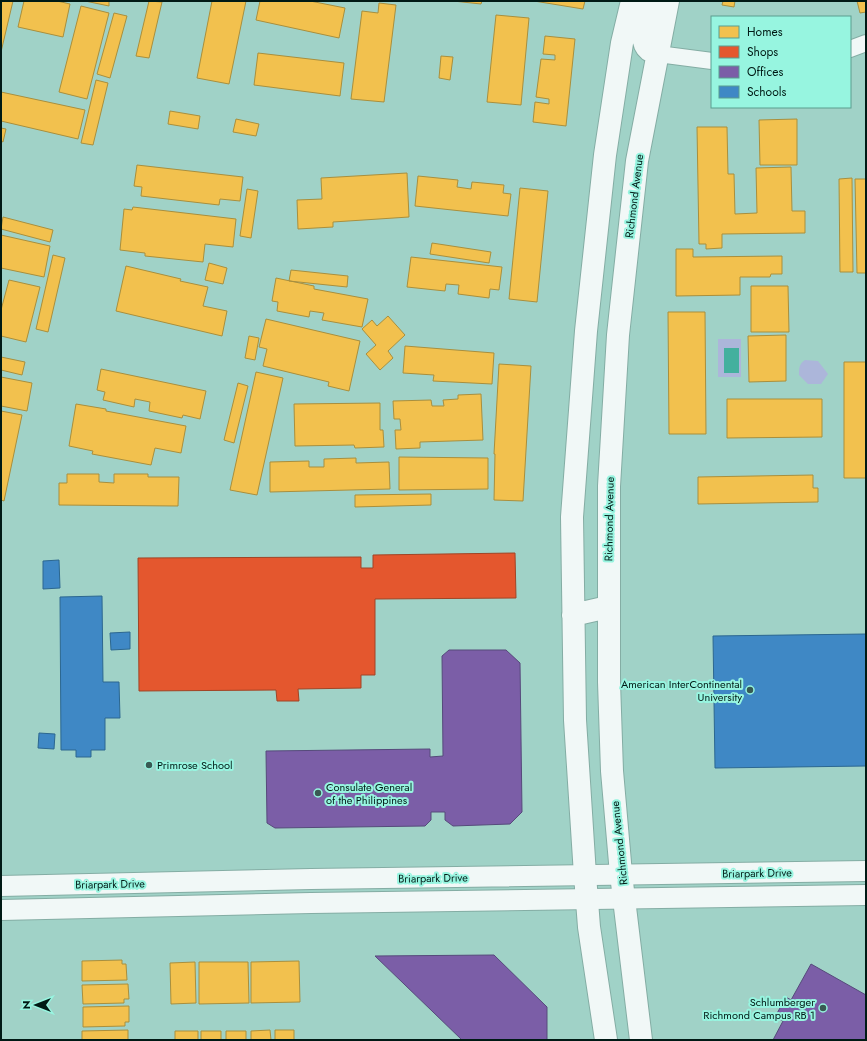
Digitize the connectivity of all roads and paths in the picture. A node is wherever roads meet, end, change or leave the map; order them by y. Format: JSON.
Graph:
{"nodes":[{"id":1,"x":632,"y":1,"type":"edge"},
{"id":2,"x":649,"y":1,"type":"edge"},
{"id":3,"x":668,"y":1,"type":"edge"},
{"id":4,"x":866,"y":43,"type":"edge"},
{"id":5,"x":851,"y":49,"type":"edge"},
{"id":6,"x":658,"y":54,"type":"junction"},
{"id":7,"x":711,"y":61,"type":"edge"},
{"id":8,"x":586,"y":331,"type":"junction"},
{"id":9,"x":618,"y":335,"type":"junction"},
{"id":10,"x":608,"y":607,"type":"junction"},
{"id":11,"x":573,"y":615,"type":"junction"},
{"id":12,"x":866,"y":871,"type":"edge"},
{"id":13,"x":621,"y":874,"type":"junction"},
{"id":14,"x":584,"y":875,"type":"junction"},
{"id":15,"x":1,"y":886,"type":"edge"},
{"id":16,"x":866,"y":895,"type":"edge"},
{"id":17,"x":625,"y":898,"type":"junction"},
{"id":18,"x":586,"y":899,"type":"junction"},
{"id":19,"x":1,"y":910,"type":"edge"},
{"id":20,"x":606,"y":1040,"type":"edge"},
{"id":21,"x":641,"y":1040,"type":"edge"}],
"edges":[{"from":1,"to":8,"type":"main road"},
{"from":2,"to":6,"type":"main road"},
{"from":3,"to":6,"type":"main road","name":"Richmond Avenue"},
{"from":4,"to":5,"type":"street"},
{"from":6,"to":7,"type":"street"},
{"from":6,"to":9,"type":"main road","name":"Richmond Avenue"},
{"from":8,"to":9,"type":"main road"},
{"from":8,"to":11,"type":"main road"},
{"from":9,"to":10,"type":"main road","name":"Richmond Avenue"},
{"from":10,"to":11,"type":"main road"},
{"from":10,"to":13,"type":"main road","name":"Richmond Avenue"},
{"from":11,"to":14,"type":"main road"},
{"from":12,"to":13,"type":"street","name":"Briarpark Drive"},
{"from":13,"to":14,"type":"street","name":"Briarpark Drive"},
{"from":13,"to":17,"type":"main road","name":"Richmond Avenue"},
{"from":14,"to":15,"type":"street","name":"Briarpark Drive"},
{"from":14,"to":18,"type":"main road"},
{"from":16,"to":17,"type":"street","name":"Briarpark Drive"},
{"from":17,"to":18,"type":"street","name":"Briarpark Drive"},
{"from":17,"to":21,"type":"main road","name":"Richmond Avenue"},
{"from":18,"to":19,"type":"street","name":"Briarpark Drive"},
{"from":18,"to":20,"type":"main road"}]}
